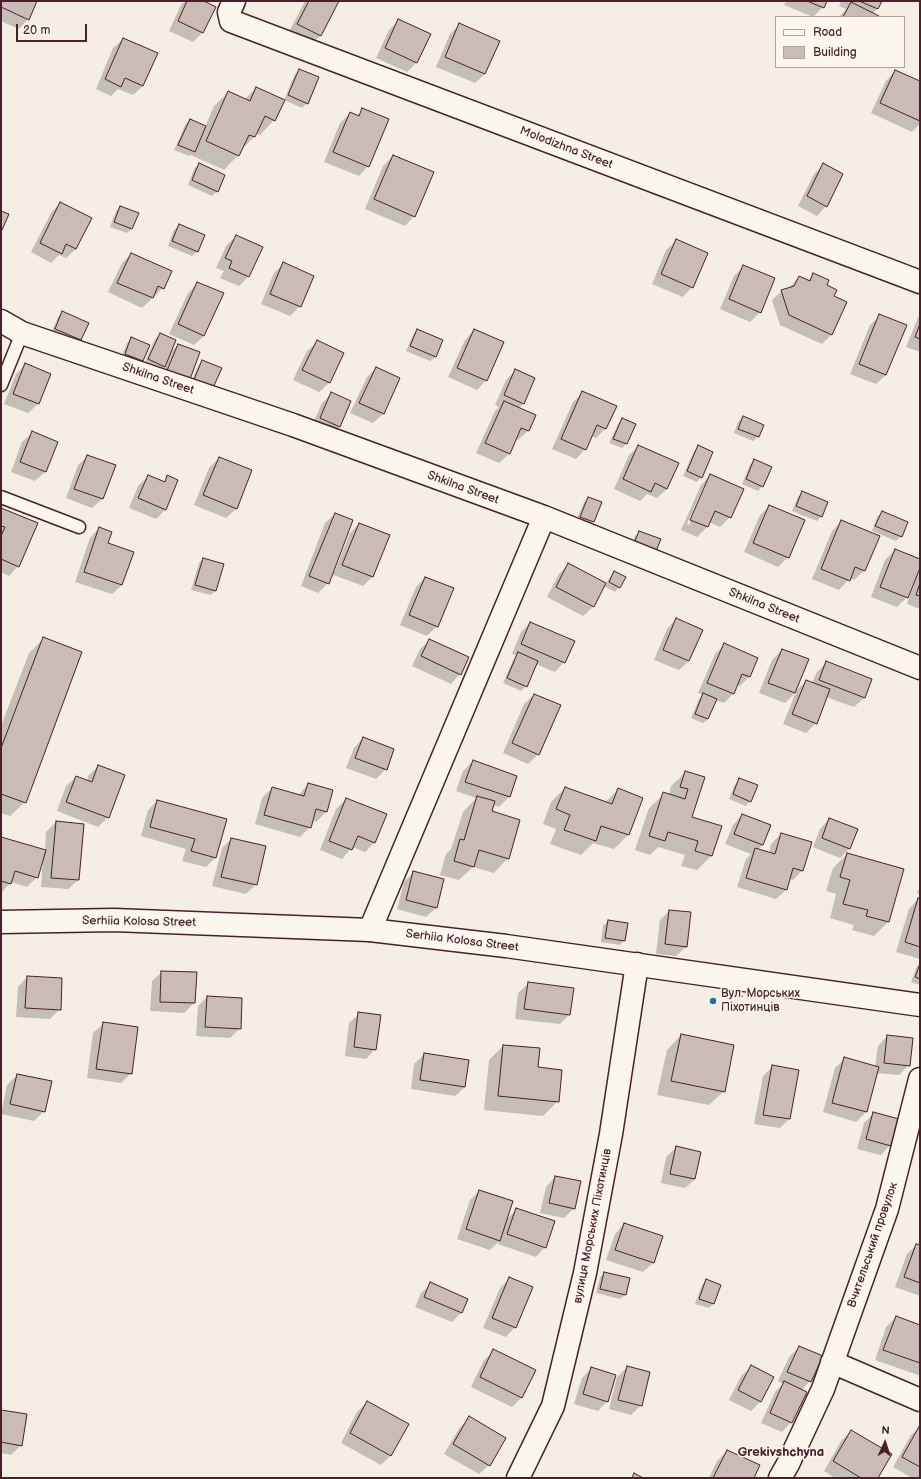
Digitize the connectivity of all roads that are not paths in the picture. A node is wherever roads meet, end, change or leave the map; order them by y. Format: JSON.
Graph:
{"nodes":[{"id":1,"x":234,"y":1,"type":"edge"},
{"id":2,"x":920,"y":282,"type":"edge"},
{"id":3,"x":1,"y":321,"type":"edge"},
{"id":4,"x":22,"y":333,"type":"junction"},
{"id":5,"x":1,"y":385,"type":"edge"},
{"id":6,"x":1,"y":497,"type":"edge"},
{"id":7,"x":544,"y":517,"type":"junction"},
{"id":8,"x":79,"y":527,"type":"dead end"},
{"id":9,"x":920,"y":668,"type":"edge"},
{"id":10,"x":1,"y":922,"type":"edge"},
{"id":11,"x":370,"y":930,"type":"junction"},
{"id":12,"x":637,"y":964,"type":"junction"},
{"id":13,"x":920,"y":1005,"type":"edge"},
{"id":14,"x":920,"y":1079,"type":"edge"},
{"id":15,"x":832,"y":1362,"type":"junction"},
{"id":16,"x":920,"y":1400,"type":"edge"},
{"id":17,"x":518,"y":1478,"type":"edge"},
{"id":18,"x":780,"y":1478,"type":"edge"}],
"edges":[{"from":1,"to":2,"type":"street","name":"Molodizhna Street"},
{"from":3,"to":4,"type":"street","name":"Shkilna Street"},
{"from":4,"to":5,"type":"lane"},
{"from":4,"to":7,"type":"street","name":"Shkilna Street"},
{"from":6,"to":8,"type":"lane"},
{"from":7,"to":9,"type":"street","name":"Shkilna Street"},
{"from":7,"to":11,"type":"street"},
{"from":10,"to":11,"type":"street","name":"Serhiia Kolosa Street"},
{"from":11,"to":12,"type":"street","name":"Serhiia Kolosa Street"},
{"from":12,"to":13,"type":"street","name":"Serhiia Kolosa Street"},
{"from":12,"to":17,"type":"street","name":"вулиця Морських Піхотинців"},
{"from":14,"to":15,"type":"street","name":"Вчительський провулок"},
{"from":15,"to":16,"type":"street"},
{"from":15,"to":18,"type":"street","name":"Вчительський провулок"}]}
